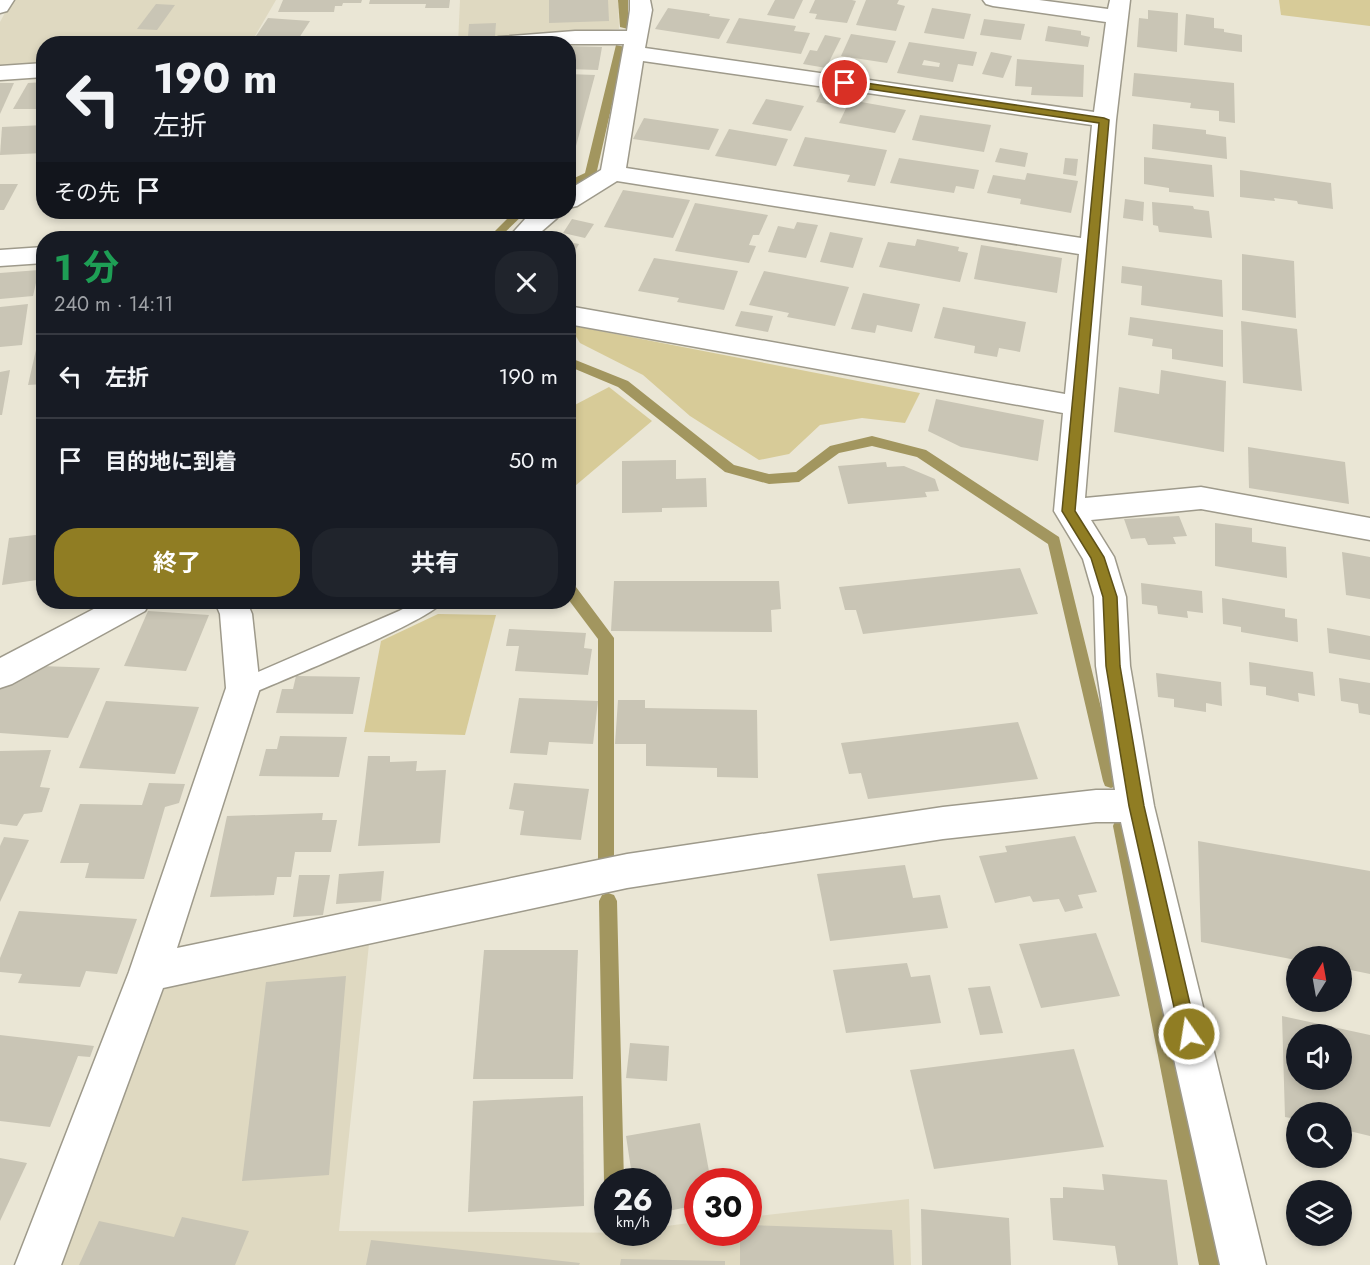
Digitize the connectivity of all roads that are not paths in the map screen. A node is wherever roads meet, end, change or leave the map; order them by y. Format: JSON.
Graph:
{"nodes":[{"id":1,"x":4,"y":0,"type":"edge"},
{"id":2,"x":640,"y":0,"type":"edge"},
{"id":3,"x":993,"y":0,"type":"edge"},
{"id":4,"x":0,"y":7,"type":"edge"},
{"id":5,"x":1119,"y":9,"type":"edge"},
{"id":6,"x":576,"y":37,"type":"edge"},
{"id":7,"x":635,"y":45,"type":"junction"},
{"id":8,"x":36,"y":71,"type":"edge"},
{"id":9,"x":0,"y":73,"type":"edge"},
{"id":10,"x":1104,"y":120,"type":"junction"},
{"id":11,"x":613,"y":173,"type":"junction"},
{"id":12,"x":576,"y":196,"type":"edge"},
{"id":13,"x":541,"y":219,"type":"edge"},
{"id":14,"x":527,"y":231,"type":"edge"},
{"id":15,"x":1092,"y":248,"type":"junction"},
{"id":16,"x":36,"y":256,"type":"edge"},
{"id":17,"x":0,"y":258,"type":"edge"},
{"id":18,"x":576,"y":316,"type":"edge"},
{"id":19,"x":1077,"y":406,"type":"junction"},
{"id":20,"x":1069,"y":511,"type":"junction"},
{"id":21,"x":1370,"y":529,"type":"edge"},
{"id":22,"x":121,"y":609,"type":"edge"},
{"id":23,"x":234,"y":609,"type":"edge"},
{"id":24,"x":420,"y":609,"type":"edge"},
{"id":25,"x":0,"y":674,"type":"edge"},
{"id":26,"x":243,"y":688,"type":"junction"},
{"id":27,"x":1136,"y":806,"type":"junction"},
{"id":28,"x":149,"y":972,"type":"junction"},
{"id":29,"x":38,"y":1265,"type":"edge"},
{"id":30,"x":1243,"y":1265,"type":"edge"}],
"edges":[{"from":1,"to":4,"type":"street"},
{"from":2,"to":7,"type":"street"},
{"from":3,"to":5,"type":"street"},
{"from":5,"to":10,"type":"street"},
{"from":6,"to":7,"type":"street"},
{"from":7,"to":10,"type":"street"},
{"from":7,"to":11,"type":"street"},
{"from":8,"to":9,"type":"street"},
{"from":10,"to":15,"type":"street"},
{"from":11,"to":12,"type":"street"},
{"from":11,"to":15,"type":"street"},
{"from":13,"to":14,"type":"street"},
{"from":15,"to":19,"type":"street"},
{"from":16,"to":17,"type":"street"},
{"from":18,"to":19,"type":"street"},
{"from":19,"to":20,"type":"street"},
{"from":20,"to":21,"type":"street"},
{"from":20,"to":27,"type":"street"},
{"from":22,"to":25,"type":"street"},
{"from":23,"to":26,"type":"street"},
{"from":24,"to":26,"type":"lane"},
{"from":26,"to":28,"type":"street"},
{"from":27,"to":28,"type":"street"},
{"from":27,"to":30,"type":"street"},
{"from":28,"to":29,"type":"street"}]}
